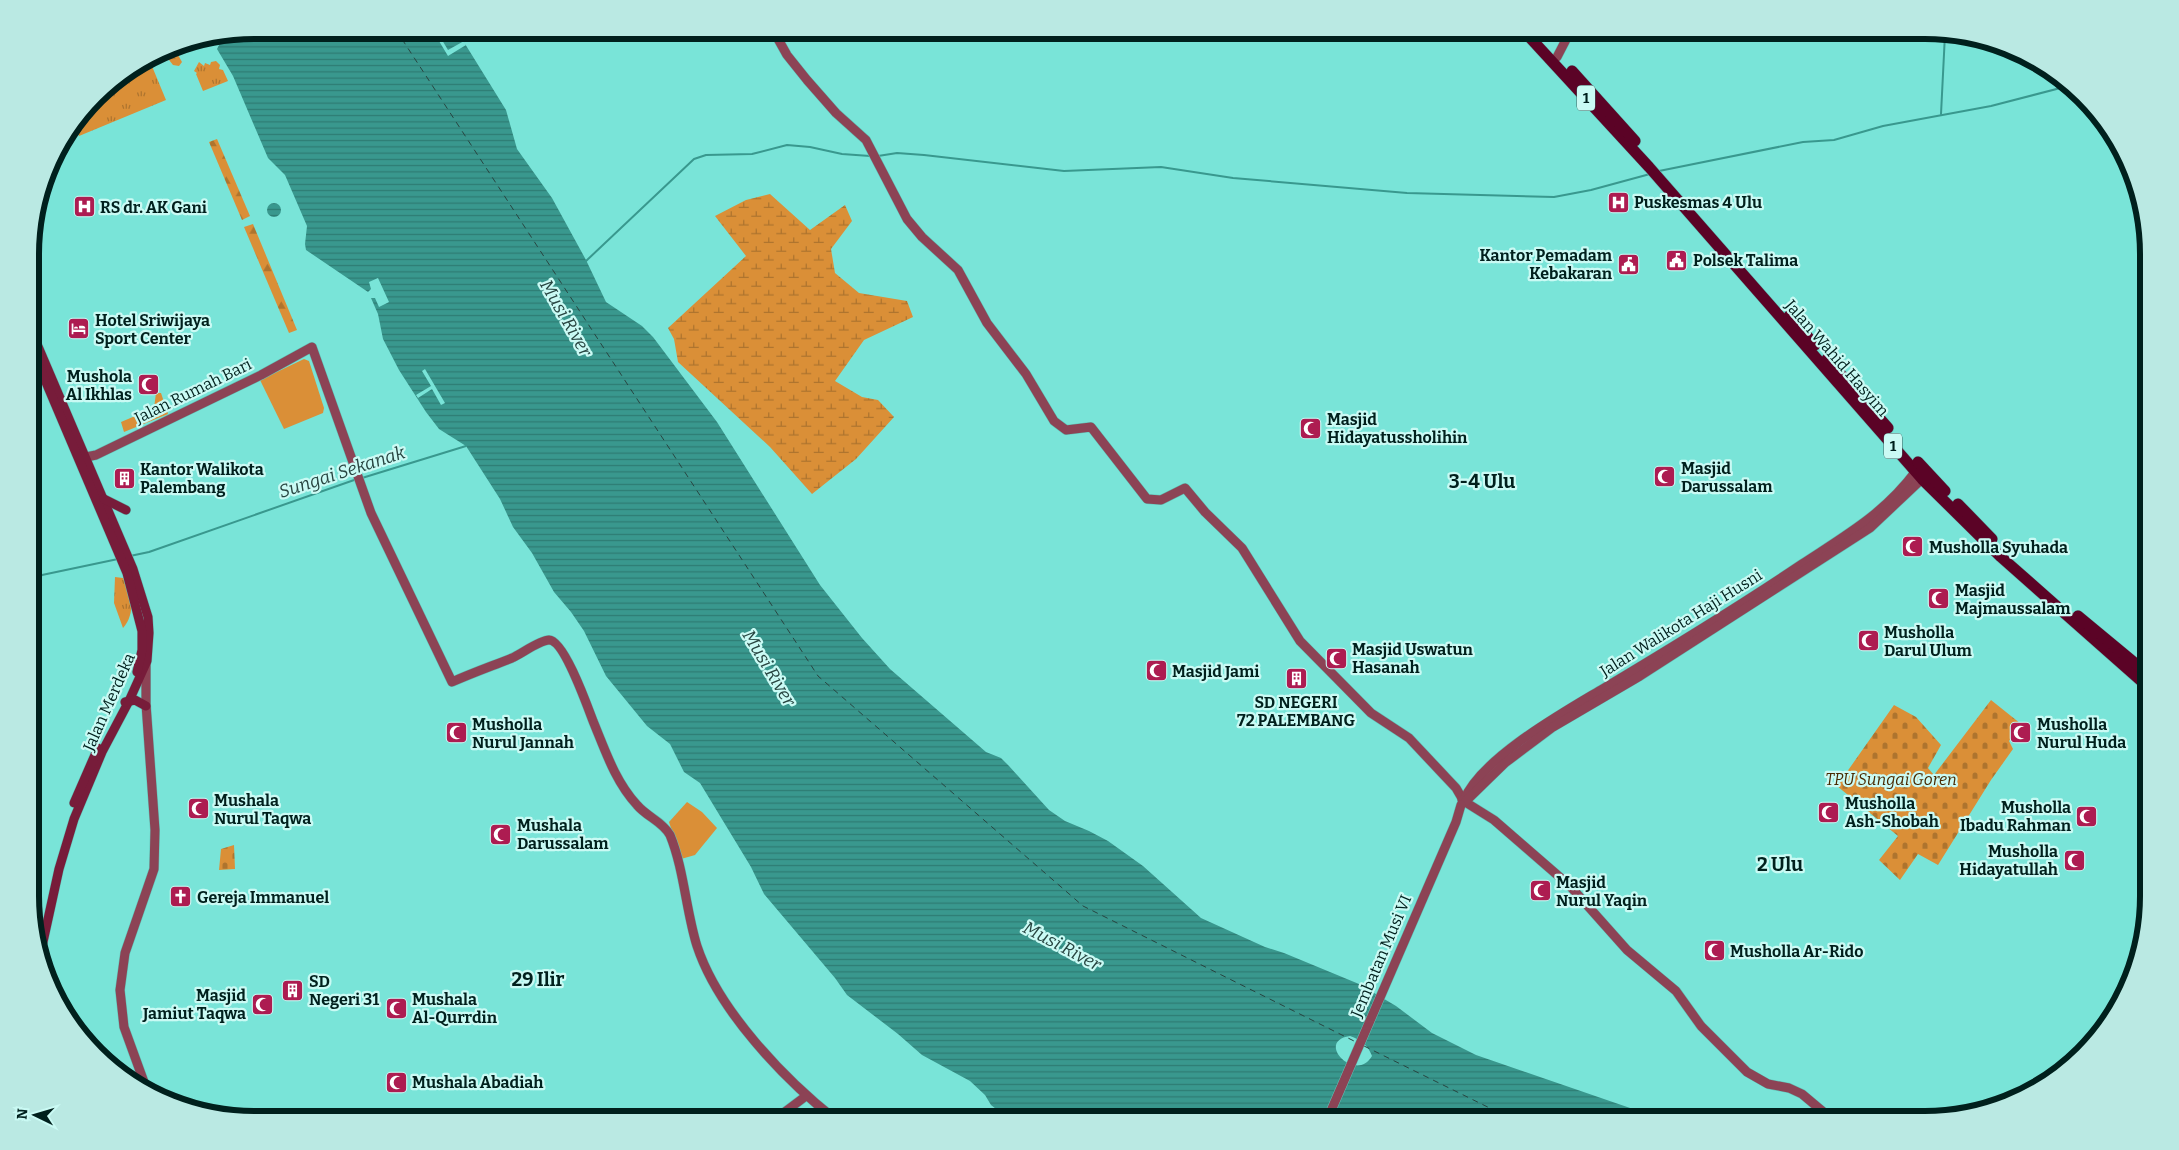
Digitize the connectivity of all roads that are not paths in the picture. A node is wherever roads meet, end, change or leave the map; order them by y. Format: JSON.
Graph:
{"nodes":[{"id":1,"x":777,"y":39,"type":"edge"},
{"id":2,"x":1532,"y":39,"type":"edge"},
{"id":3,"x":1540,"y":39,"type":"edge"},
{"id":4,"x":1566,"y":39,"type":"edge"},
{"id":5,"x":1557,"y":57,"type":"junction"},
{"id":6,"x":1653,"y":166,"type":"junction"},
{"id":7,"x":39,"y":350,"type":"edge"},
{"id":8,"x":39,"y":364,"type":"edge"},
{"id":9,"x":1835,"y":375,"type":"junction"},
{"id":10,"x":82,"y":457,"type":"junction"},
{"id":11,"x":1919,"y":475,"type":"junction"},
{"id":12,"x":104,"y":499,"type":"junction"},
{"id":13,"x":126,"y":510,"type":"dead end"},
{"id":14,"x":122,"y":551,"type":"junction"},
{"id":15,"x":129,"y":569,"type":"junction"},
{"id":16,"x":146,"y":661,"type":"junction"},
{"id":17,"x":2140,"y":667,"type":"edge"},
{"id":18,"x":2140,"y":679,"type":"edge"},
{"id":19,"x":125,"y":703,"type":"junction"},
{"id":20,"x":146,"y":706,"type":"junction"},
{"id":21,"x":1464,"y":802,"type":"junction"},
{"id":22,"x":41,"y":925,"type":"edge"},
{"id":23,"x":43,"y":940,"type":"edge"},
{"id":24,"x":144,"y":1082,"type":"edge"},
{"id":25,"x":806,"y":1096,"type":"junction"},
{"id":26,"x":786,"y":1111,"type":"edge"},
{"id":27,"x":825,"y":1111,"type":"edge"},
{"id":28,"x":1331,"y":1111,"type":"edge"},
{"id":29,"x":1822,"y":1111,"type":"edge"}],
"edges":[{"from":1,"to":21,"type":"street"},
{"from":2,"to":6,"type":"highway","name":"Jalan Wahid Hasyim","number":"1"},
{"from":3,"to":5,"type":"highway","name":"Jalan Wahid Hasyim","number":"1"},
{"from":4,"to":5,"type":"street"},
{"from":5,"to":6,"type":"highway","name":"Jalan Wahid Hasyim","number":"1"},
{"from":6,"to":9,"type":"highway","name":"Jalan Wahid Hasyim","number":"1"},
{"from":7,"to":10,"type":"main road","name":"Jalan Merdeka"},
{"from":8,"to":10,"type":"main road","name":"Jalan Merdeka"},
{"from":9,"to":11,"type":"highway","name":"Jalan Wahid Hasyim","number":"1"},
{"from":9,"to":17,"type":"highway","name":"Jalan Wahid Hasyim","number":"1"},
{"from":10,"to":12,"type":"main road","name":"Jalan Merdeka"},
{"from":10,"to":14,"type":"main road","name":"Jalan Merdeka"},
{"from":10,"to":25,"type":"street","name":"Jalan Rumah Bari"},
{"from":11,"to":18,"type":"highway","name":"Jalan Wahid Hasyim","number":"1"},
{"from":11,"to":21,"type":"street","name":"Jalan Walikota Haji Husni"},
{"from":12,"to":13,"type":"main road"},
{"from":12,"to":14,"type":"main road","name":"Jalan Merdeka"},
{"from":14,"to":15,"type":"main road","name":"Jalan Merdeka"},
{"from":15,"to":16,"type":"main road","name":"Jalan Merdeka"},
{"from":15,"to":19,"type":"main road","name":"Jalan Merdeka"},
{"from":16,"to":19,"type":"main road","name":"Jalan Merdeka"},
{"from":16,"to":20,"type":"street"},
{"from":19,"to":20,"type":"main road"},
{"from":19,"to":22,"type":"main road","name":"Jalan Merdeka"},
{"from":19,"to":23,"type":"main road","name":"Jalan Merdeka"},
{"from":20,"to":24,"type":"street"},
{"from":21,"to":28,"type":"street","name":"Jembatan Musi VI"},
{"from":21,"to":29,"type":"street"},
{"from":25,"to":26,"type":"street"},
{"from":25,"to":27,"type":"street"}]}
